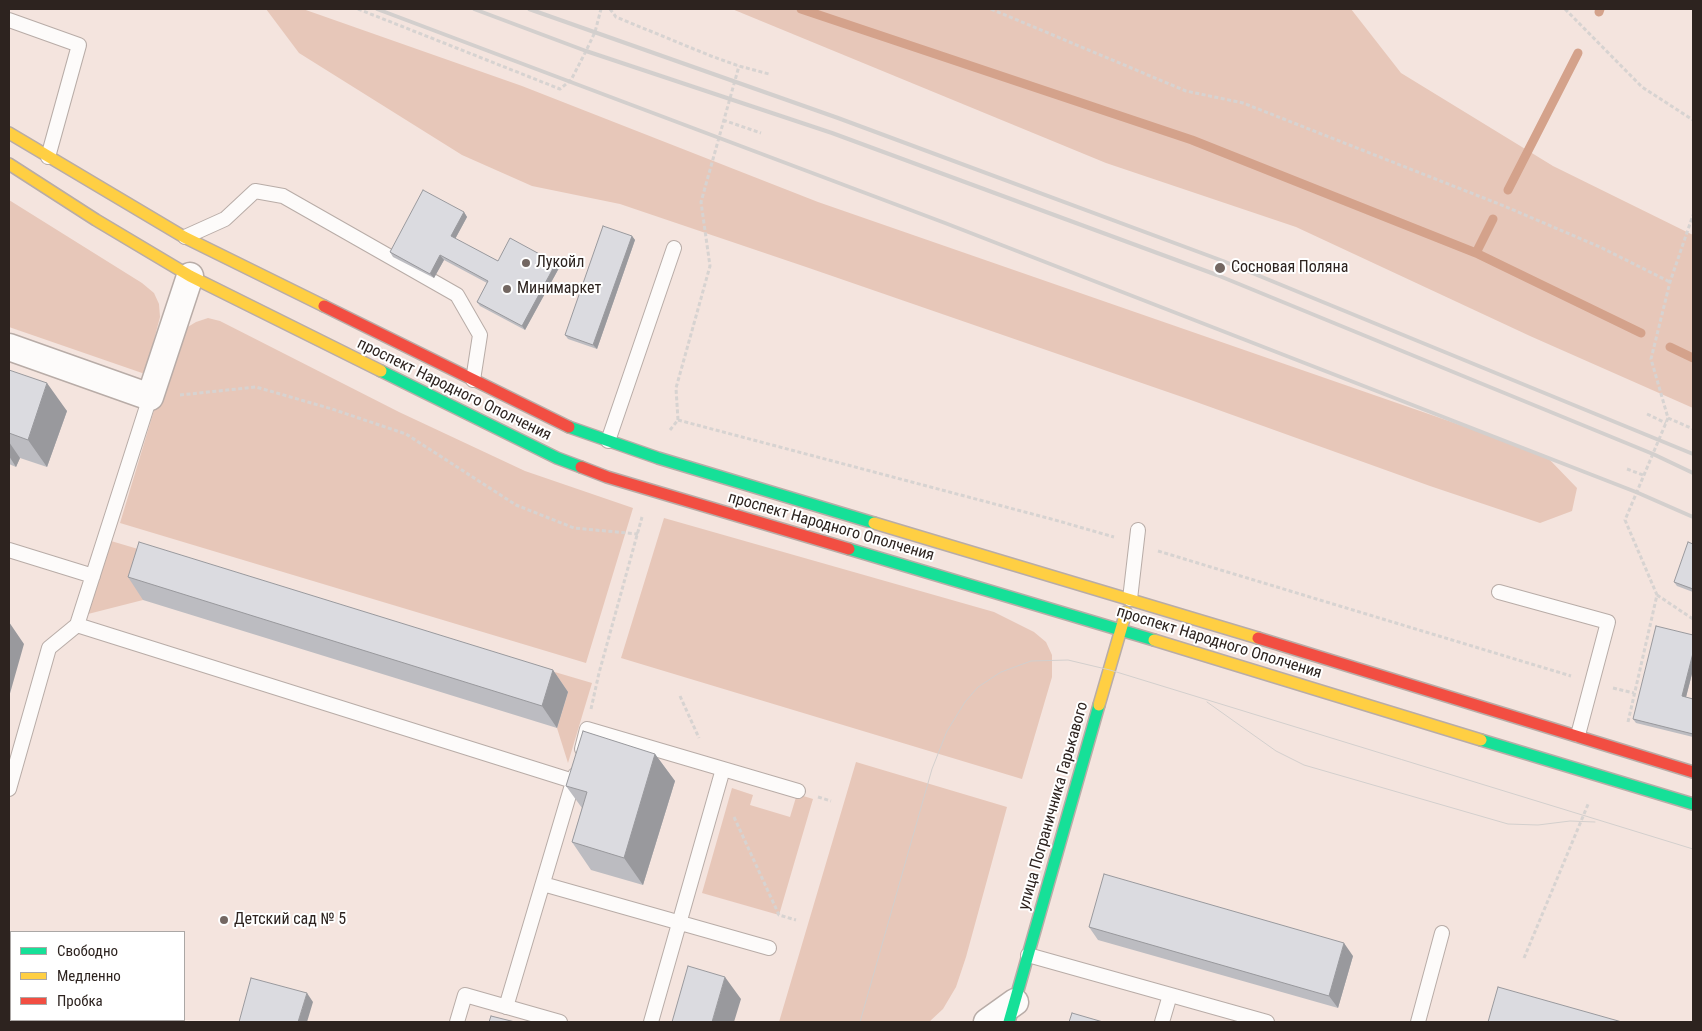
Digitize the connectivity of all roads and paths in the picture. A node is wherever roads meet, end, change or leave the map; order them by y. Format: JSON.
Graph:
{"nodes":[{"id":1,"x":358,"y":9,"type":"edge"},
{"id":2,"x":601,"y":9,"type":"edge"},
{"id":3,"x":610,"y":9,"type":"edge"},
{"id":4,"x":991,"y":9,"type":"edge"},
{"id":5,"x":1565,"y":9,"type":"edge"},
{"id":6,"x":9,"y":20,"type":"edge"},
{"id":7,"x":739,"y":66,"type":"junction"},
{"id":8,"x":769,"y":74,"type":"dead end"},
{"id":9,"x":723,"y":120,"type":"junction"},
{"id":10,"x":1693,"y":120,"type":"edge"},
{"id":11,"x":9,"y":133,"type":"edge"},
{"id":12,"x":761,"y":133,"type":"dead end"},
{"id":13,"x":48,"y":157,"type":"junction"},
{"id":14,"x":9,"y":164,"type":"edge"},
{"id":15,"x":1693,"y":215,"type":"edge"},
{"id":16,"x":184,"y":237,"type":"junction"},
{"id":17,"x":674,"y":248,"type":"dead end"},
{"id":18,"x":190,"y":276,"type":"junction"},
{"id":19,"x":1670,"y":282,"type":"junction"},
{"id":20,"x":9,"y":347,"type":"edge"},
{"id":21,"x":473,"y":380,"type":"junction"},
{"id":22,"x":150,"y":398,"type":"junction"},
{"id":23,"x":1647,"y":414,"type":"dead end"},
{"id":24,"x":1668,"y":418,"type":"junction"},
{"id":25,"x":1666,"y":423,"type":"junction"},
{"id":26,"x":1693,"y":429,"type":"edge"},
{"id":27,"x":668,"y":433,"type":"dead end"},
{"id":28,"x":608,"y":442,"type":"junction"},
{"id":29,"x":1628,"y":469,"type":"dead end"},
{"id":30,"x":1644,"y":475,"type":"junction"},
{"id":31,"x":644,"y":511,"type":"dead end"},
{"id":32,"x":1138,"y":530,"type":"dead end"},
{"id":33,"x":638,"y":534,"type":"junction"},
{"id":34,"x":9,"y":550,"type":"edge"},
{"id":35,"x":93,"y":576,"type":"junction"},
{"id":36,"x":1499,"y":592,"type":"dead end"},
{"id":37,"x":1657,"y":596,"type":"junction"},
{"id":38,"x":1130,"y":599,"type":"junction"},
{"id":39,"x":1693,"y":619,"type":"edge"},
{"id":40,"x":77,"y":625,"type":"junction"},
{"id":41,"x":1121,"y":630,"type":"junction"},
{"id":42,"x":680,"y":696,"type":"dead end"},
{"id":43,"x":587,"y":729,"type":"junction"},
{"id":44,"x":1578,"y":735,"type":"junction"},
{"id":45,"x":701,"y":742,"type":"dead end"},
{"id":46,"x":1633,"y":753,"type":"junction"},
{"id":47,"x":723,"y":769,"type":"junction"},
{"id":48,"x":1693,"y":772,"type":"edge"},
{"id":49,"x":573,"y":781,"type":"junction"},
{"id":50,"x":9,"y":789,"type":"edge"},
{"id":51,"x":798,"y":791,"type":"dead end"},
{"id":52,"x":1590,"y":801,"type":"dead end"},
{"id":53,"x":1693,"y":804,"type":"edge"},
{"id":54,"x":730,"y":809,"type":"dead end"},
{"id":55,"x":542,"y":884,"type":"junction"},
{"id":56,"x":796,"y":920,"type":"dead end"},
{"id":57,"x":680,"y":923,"type":"junction"},
{"id":58,"x":1442,"y":934,"type":"dead end"},
{"id":59,"x":770,"y":948,"type":"dead end"},
{"id":60,"x":1028,"y":955,"type":"junction"},
{"id":61,"x":1524,"y":958,"type":"dead end"},
{"id":62,"x":1170,"y":995,"type":"junction"},
{"id":63,"x":506,"y":1007,"type":"junction"},
{"id":64,"x":1012,"y":1012,"type":"edge"},
{"id":65,"x":457,"y":1022,"type":"edge"},
{"id":66,"x":560,"y":1022,"type":"edge"},
{"id":67,"x":651,"y":1022,"type":"edge"},
{"id":68,"x":987,"y":1022,"type":"edge"},
{"id":69,"x":1162,"y":1022,"type":"edge"},
{"id":70,"x":1268,"y":1022,"type":"edge"},
{"id":71,"x":1418,"y":1022,"type":"edge"}],
"edges":[{"from":1,"to":2,"type":"path"},
{"from":3,"to":7,"type":"path"},
{"from":4,"to":19,"type":"path"},
{"from":5,"to":10,"type":"path"},
{"from":6,"to":13,"type":"lane"},
{"from":7,"to":8,"type":"path"},
{"from":7,"to":9,"type":"path"},
{"from":9,"to":12,"type":"path"},
{"from":9,"to":27,"type":"path"},
{"from":11,"to":13,"type":"street","name":"проспект Народного Ополчения"},
{"from":13,"to":16,"type":"street","name":"проспект Народного Ополчения"},
{"from":14,"to":18,"type":"street","name":"проспект Народного Ополчения"},
{"from":15,"to":19,"type":"path"},
{"from":16,"to":21,"type":"street","name":"проспект Народного Ополчения"},
{"from":16,"to":21,"type":"lane"},
{"from":17,"to":28,"type":"lane"},
{"from":18,"to":22,"type":"street"},
{"from":18,"to":41,"type":"street","name":"проспект Народного Ополчения"},
{"from":19,"to":24,"type":"path"},
{"from":20,"to":22,"type":"street"},
{"from":21,"to":28,"type":"street","name":"проспект Народного Ополчения"},
{"from":22,"to":33,"type":"path"},
{"from":22,"to":35,"type":"lane"},
{"from":23,"to":25,"type":"path"},
{"from":24,"to":25,"type":"path"},
{"from":24,"to":26,"type":"path"},
{"from":25,"to":30,"type":"path"},
{"from":28,"to":38,"type":"street","name":"проспект Народного Ополчения"},
{"from":29,"to":30,"type":"path"},
{"from":30,"to":37,"type":"path"},
{"from":31,"to":33,"type":"path"},
{"from":32,"to":38,"type":"lane"},
{"from":33,"to":43,"type":"path"},
{"from":34,"to":35,"type":"lane"},
{"from":35,"to":40,"type":"lane"},
{"from":36,"to":44,"type":"lane"},
{"from":37,"to":39,"type":"path"},
{"from":37,"to":46,"type":"path"},
{"from":38,"to":41,"type":"street","name":"улица Пограничника Гарькавого"},
{"from":38,"to":44,"type":"street","name":"проспект Народного Ополчения"},
{"from":40,"to":49,"type":"lane"},
{"from":40,"to":50,"type":"lane"},
{"from":41,"to":53,"type":"street","name":"проспект Народного Ополчения"},
{"from":41,"to":60,"type":"street","name":"улица Пограничника Гарькавого"},
{"from":42,"to":45,"type":"path"},
{"from":43,"to":47,"type":"lane"},
{"from":43,"to":49,"type":"lane"},
{"from":44,"to":46,"type":"street","name":"проспект Народного Ополчения"},
{"from":46,"to":48,"type":"street","name":"проспект Народного Ополчения"},
{"from":47,"to":51,"type":"lane"},
{"from":47,"to":57,"type":"lane"},
{"from":49,"to":55,"type":"lane"},
{"from":52,"to":61,"type":"path"},
{"from":54,"to":56,"type":"path"},
{"from":55,"to":57,"type":"lane"},
{"from":55,"to":63,"type":"lane"},
{"from":57,"to":59,"type":"lane"},
{"from":57,"to":67,"type":"lane"},
{"from":58,"to":71,"type":"lane"},
{"from":60,"to":62,"type":"lane"},
{"from":60,"to":64,"type":"street","name":"улица Пограничника Гарькавого"},
{"from":62,"to":69,"type":"lane"},
{"from":62,"to":70,"type":"lane"},
{"from":63,"to":65,"type":"lane"},
{"from":63,"to":66,"type":"lane"},
{"from":64,"to":68,"type":"street"}]}
